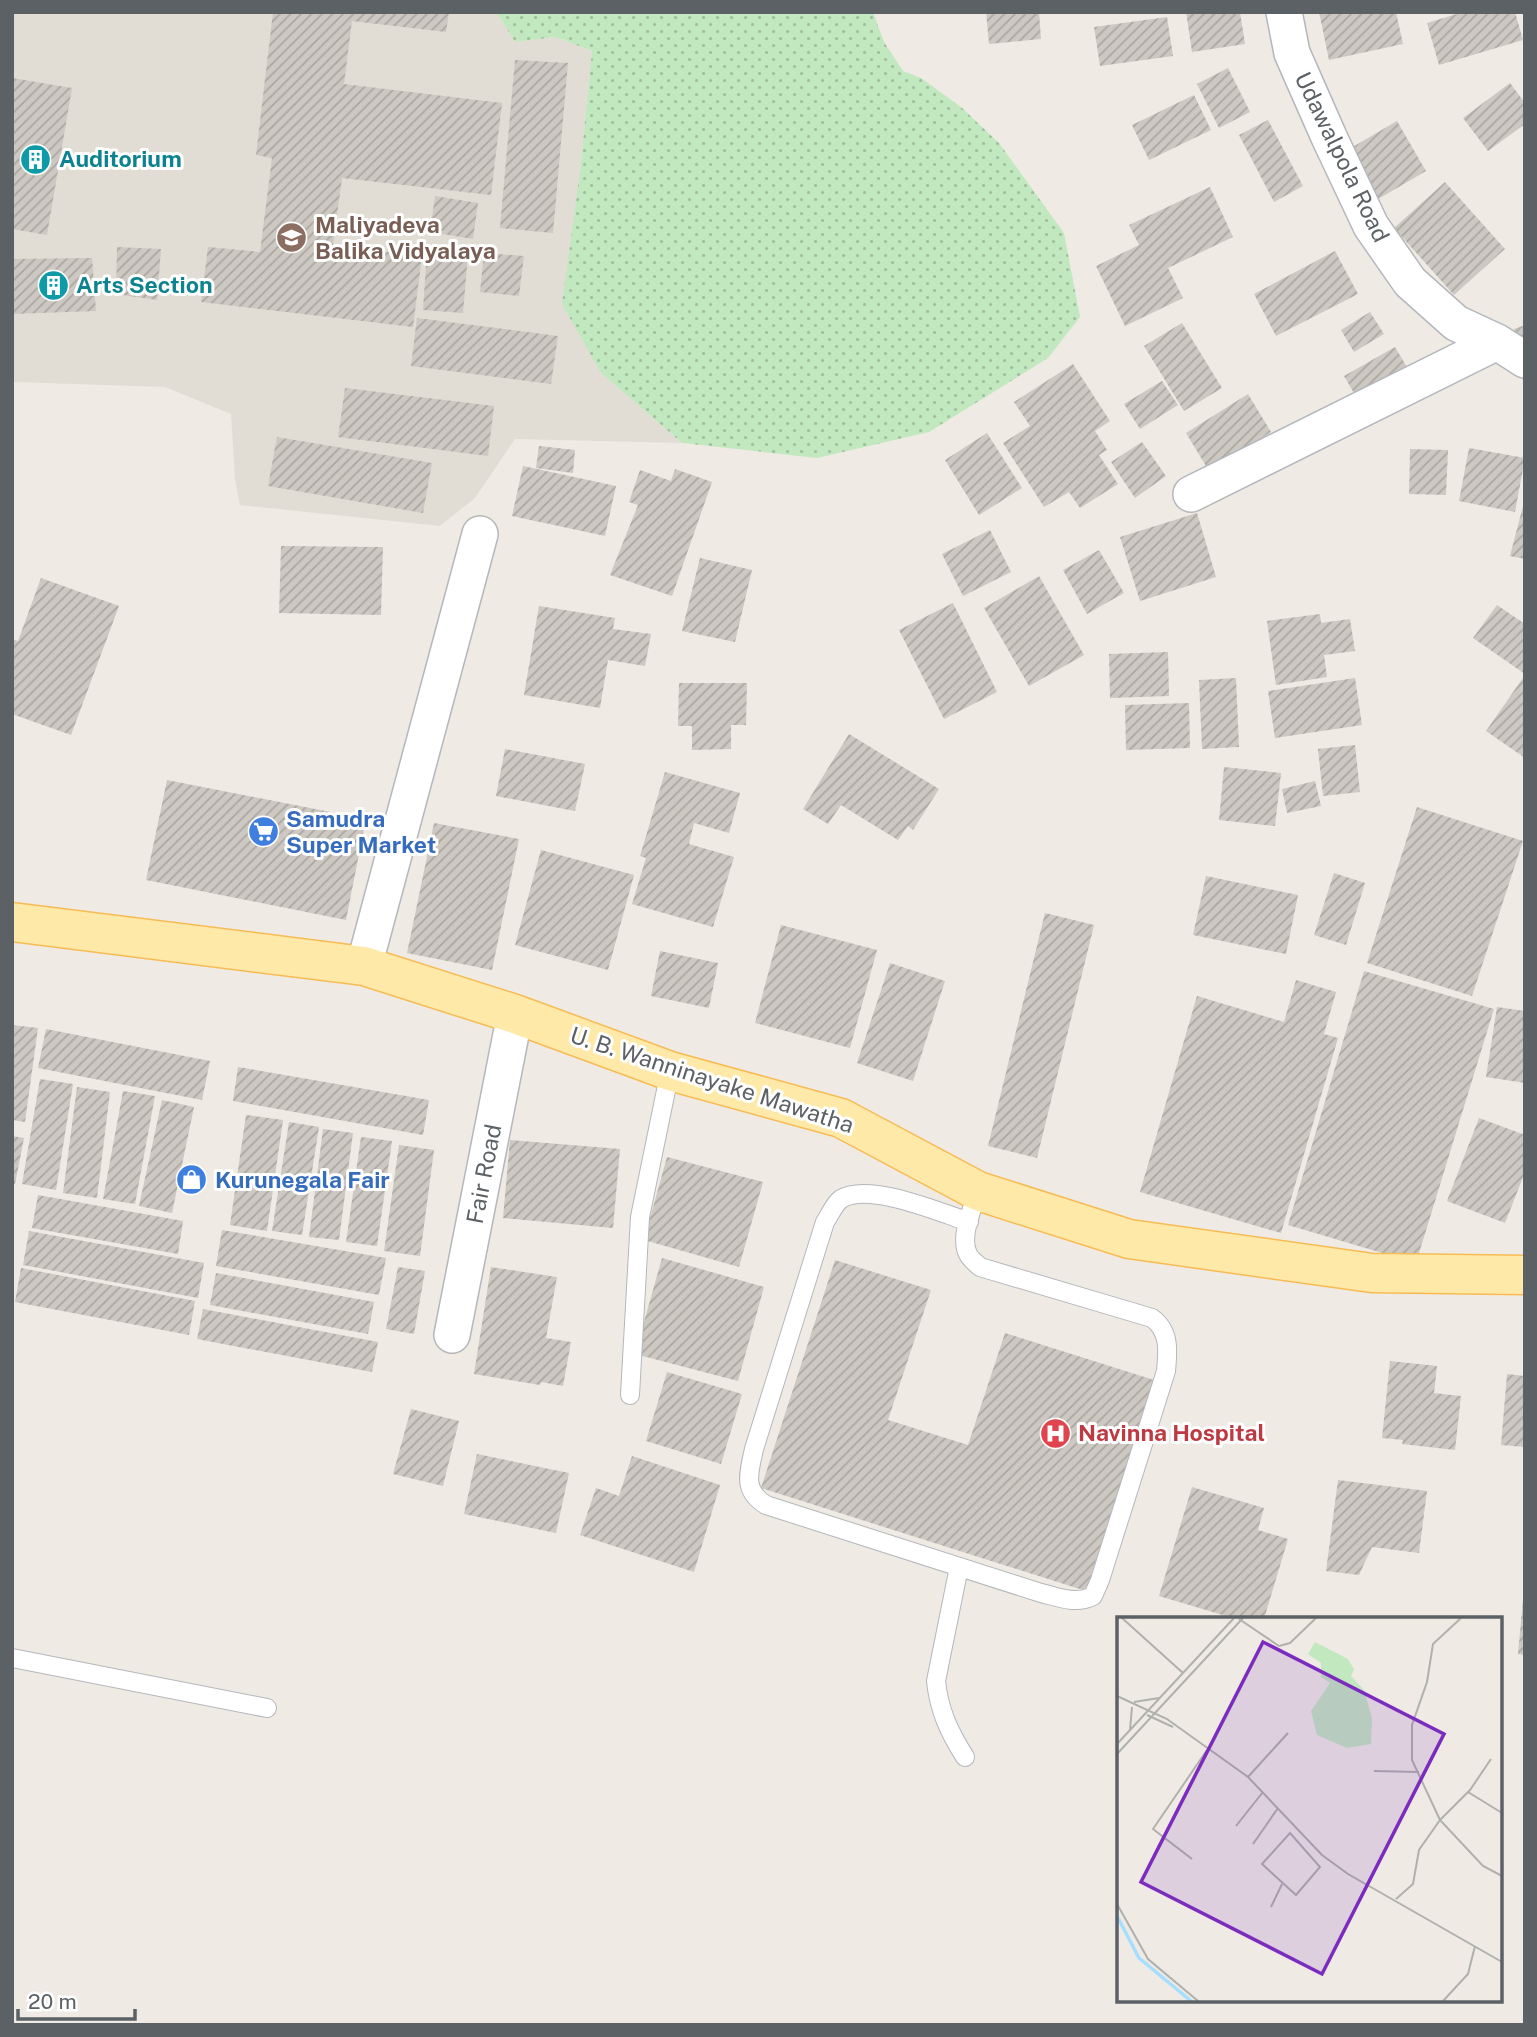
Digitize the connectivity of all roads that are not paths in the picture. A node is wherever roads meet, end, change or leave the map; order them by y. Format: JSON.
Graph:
{"nodes":[{"id":1,"x":1284,"y":12,"type":"edge"},
{"id":2,"x":1511,"y":351,"type":"edge"},
{"id":3,"x":1191,"y":494,"type":"dead end"},
{"id":4,"x":481,"y":534,"type":"dead end"},
{"id":5,"x":12,"y":922,"type":"edge"},
{"id":6,"x":364,"y":966,"type":"junction"},
{"id":7,"x":515,"y":1014,"type":"junction"},
{"id":8,"x":670,"y":1071,"type":"junction"},
{"id":9,"x":973,"y":1207,"type":"junction"},
{"id":10,"x":1525,"y":1275,"type":"edge"},
{"id":11,"x":452,"y":1335,"type":"dead end"},
{"id":12,"x":630,"y":1395,"type":"dead end"},
{"id":13,"x":959,"y":1567,"type":"junction"},
{"id":14,"x":12,"y":1658,"type":"edge"},
{"id":15,"x":267,"y":1708,"type":"dead end"},
{"id":16,"x":965,"y":1757,"type":"dead end"}],
"edges":[{"from":1,"to":2,"type":"street","name":"Udawalpola Road"},
{"from":2,"to":3,"type":"street"},
{"from":4,"to":6,"type":"street"},
{"from":5,"to":6,"type":"main road","name":"U. B. Wanninayake Mawatha"},
{"from":6,"to":7,"type":"main road","name":"U. B. Wanninayake Mawatha"},
{"from":7,"to":8,"type":"main road","name":"U. B. Wanninayake Mawatha"},
{"from":7,"to":11,"type":"street","name":"Fair Road"},
{"from":8,"to":9,"type":"main road","name":"U. B. Wanninayake Mawatha"},
{"from":8,"to":12,"type":"lane"},
{"from":9,"to":10,"type":"main road","name":"U. B. Wanninayake Mawatha"},
{"from":9,"to":13,"type":"lane"},
{"from":9,"to":13,"type":"lane"},
{"from":13,"to":16,"type":"lane"},
{"from":14,"to":15,"type":"lane"}]}
